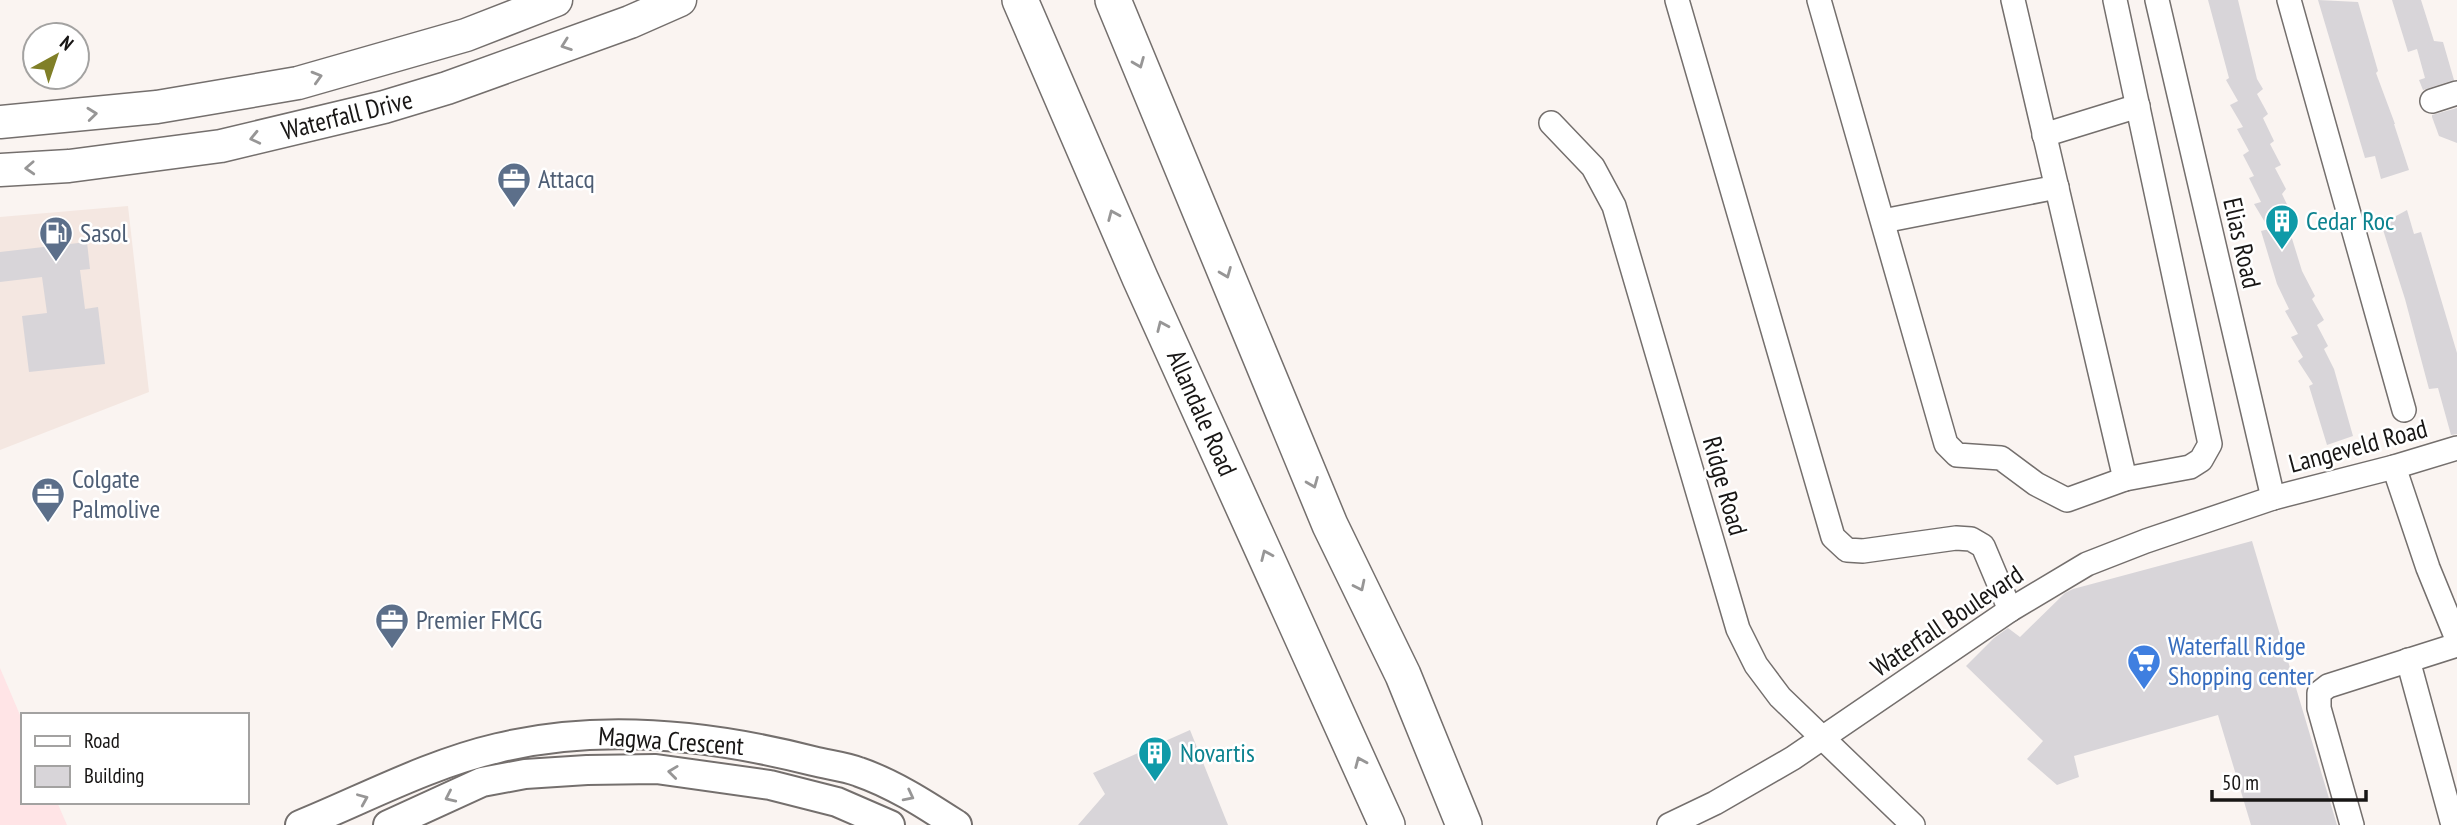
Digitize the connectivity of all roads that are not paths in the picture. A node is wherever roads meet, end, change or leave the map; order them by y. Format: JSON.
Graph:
{"nodes":[{"id":1,"x":556,"y":0,"type":"edge"},
{"id":2,"x":680,"y":0,"type":"edge"},
{"id":3,"x":1113,"y":0,"type":"edge"},
{"id":4,"x":1677,"y":0,"type":"edge"},
{"id":5,"x":1819,"y":0,"type":"edge"},
{"id":6,"x":2013,"y":0,"type":"edge"},
{"id":7,"x":2115,"y":0,"type":"edge"},
{"id":8,"x":2157,"y":0,"type":"edge"},
{"id":9,"x":2289,"y":0,"type":"edge"},
{"id":10,"x":1022,"y":7,"type":"edge"},
{"id":11,"x":2457,"y":93,"type":"edge"},
{"id":12,"x":2432,"y":101,"type":"dead end"},
{"id":13,"x":2138,"y":106,"type":"junction"},
{"id":14,"x":0,"y":122,"type":"edge"},
{"id":15,"x":1550,"y":123,"type":"dead end"},
{"id":16,"x":2044,"y":135,"type":"junction"},
{"id":17,"x":0,"y":170,"type":"edge"},
{"id":18,"x":2057,"y":187,"type":"junction"},
{"id":19,"x":1883,"y":221,"type":"junction"},
{"id":20,"x":2403,"y":410,"type":"dead end"},
{"id":21,"x":2457,"y":448,"type":"edge"},
{"id":22,"x":2395,"y":467,"type":"junction"},
{"id":23,"x":2125,"y":479,"type":"junction"},
{"id":24,"x":2273,"y":498,"type":"junction"},
{"id":25,"x":2010,"y":610,"type":"junction"},
{"id":26,"x":2457,"y":639,"type":"edge"},
{"id":27,"x":2457,"y":645,"type":"edge"},
{"id":28,"x":2408,"y":660,"type":"junction"},
{"id":29,"x":1824,"y":738,"type":"junction"},
{"id":30,"x":1459,"y":814,"type":"edge"},
{"id":31,"x":300,"y":825,"type":"edge"},
{"id":32,"x":388,"y":825,"type":"edge"},
{"id":33,"x":890,"y":825,"type":"edge"},
{"id":34,"x":957,"y":825,"type":"edge"},
{"id":35,"x":1387,"y":825,"type":"edge"},
{"id":36,"x":1488,"y":825,"type":"edge"},
{"id":37,"x":1670,"y":825,"type":"edge"},
{"id":38,"x":1913,"y":825,"type":"edge"},
{"id":39,"x":2353,"y":825,"type":"edge"},
{"id":40,"x":2453,"y":825,"type":"edge"}],
"edges":[{"from":14,"to":1,"type":"main road","name":"Waterfall Drive","one_way":true},
{"from":2,"to":17,"type":"main road","name":"Waterfall Drive","one_way":true},
{"from":3,"to":30,"type":"main road","one_way":true},
{"from":4,"to":25,"type":"street"},
{"from":5,"to":19,"type":"street"},
{"from":6,"to":16,"type":"street"},
{"from":7,"to":13,"type":"street"},
{"from":8,"to":24,"type":"street","name":"Elias Road"},
{"from":9,"to":20,"type":"street"},
{"from":35,"to":10,"type":"main road","name":"Allandale Road","one_way":true},
{"from":11,"to":12,"type":"street"},
{"from":13,"to":16,"type":"street"},
{"from":13,"to":23,"type":"street"},
{"from":15,"to":29,"type":"street","name":"Ridge Road"},
{"from":16,"to":18,"type":"street"},
{"from":18,"to":19,"type":"street"},
{"from":18,"to":23,"type":"street"},
{"from":19,"to":23,"type":"street"},
{"from":21,"to":22,"type":"street","name":"Langeveld Road"},
{"from":22,"to":24,"type":"street","name":"Langeveld Road"},
{"from":22,"to":26,"type":"street"},
{"from":24,"to":25,"type":"street","name":"Waterfall Boulevard"},
{"from":25,"to":29,"type":"street","name":"Waterfall Boulevard"},
{"from":27,"to":28,"type":"street"},
{"from":28,"to":39,"type":"street"},
{"from":28,"to":40,"type":"street"},
{"from":29,"to":37,"type":"street","name":"Waterfall Boulevard"},
{"from":29,"to":38,"type":"street","name":"Ridge Road"},
{"from":30,"to":36,"type":"main road"},
{"from":31,"to":34,"type":"street","name":"Magwa Crescent","one_way":true},
{"from":33,"to":32,"type":"street","name":"Magwa Crescent","one_way":true}]}
